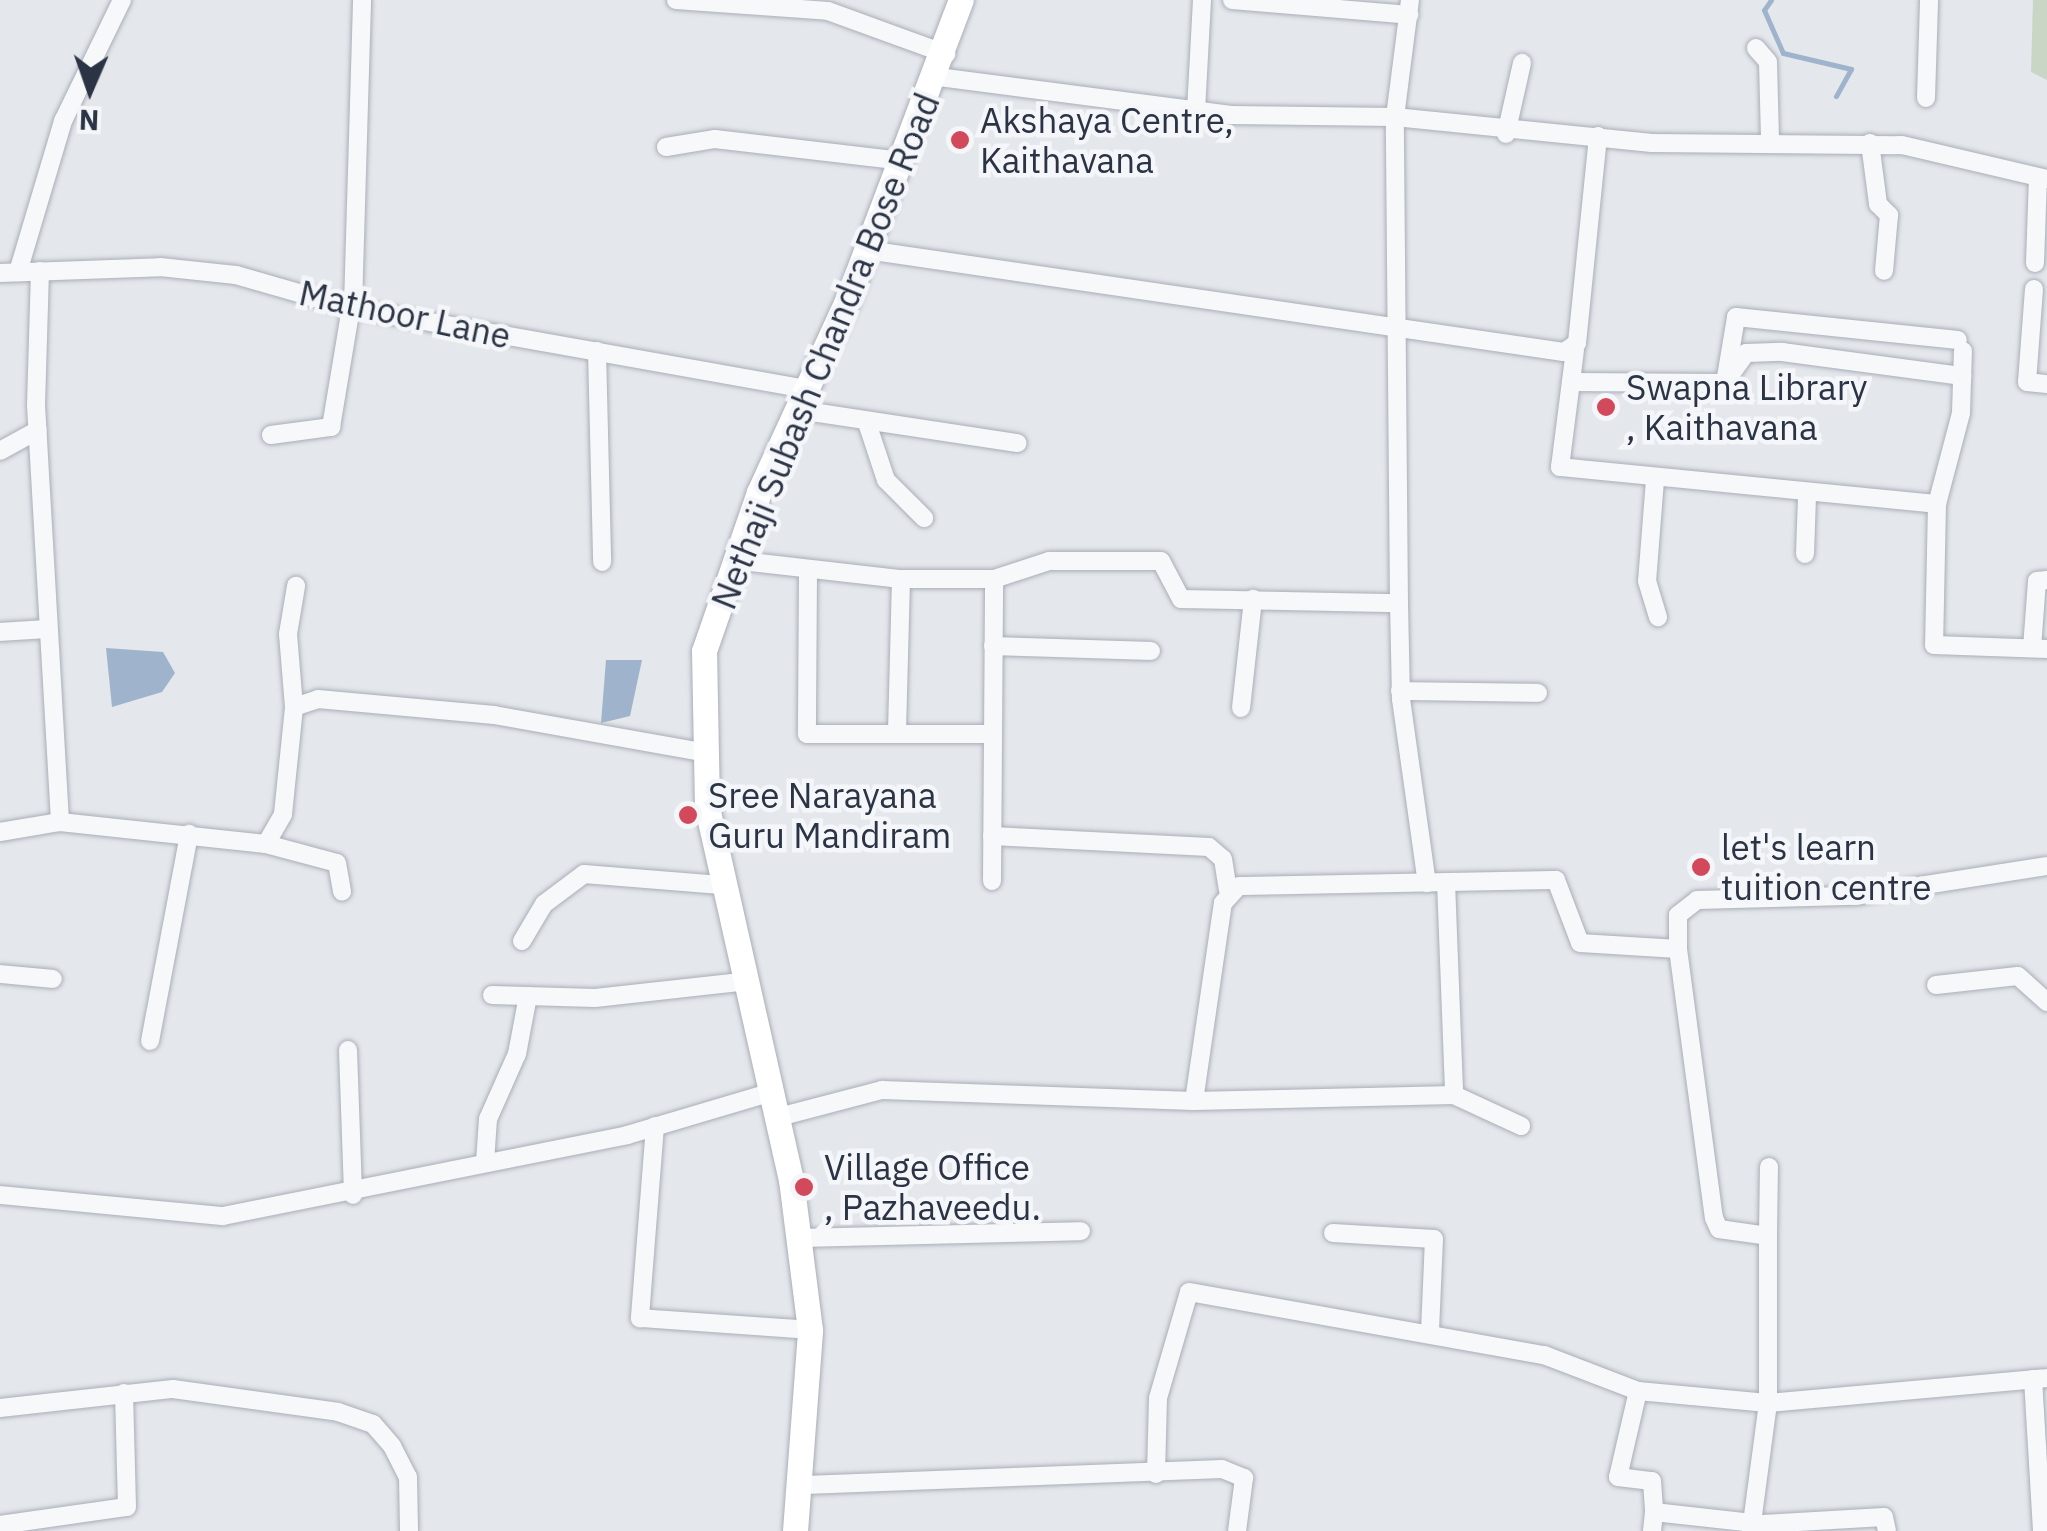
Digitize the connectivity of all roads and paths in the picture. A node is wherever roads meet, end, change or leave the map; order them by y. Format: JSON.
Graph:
{"nodes":[{"id":1,"x":122,"y":0,"type":"edge"},
{"id":2,"x":362,"y":0,"type":"edge"},
{"id":3,"x":676,"y":0,"type":"edge"},
{"id":4,"x":961,"y":0,"type":"edge"},
{"id":5,"x":1202,"y":0,"type":"edge"},
{"id":6,"x":1232,"y":0,"type":"edge"},
{"id":7,"x":1929,"y":0,"type":"edge"},
{"id":8,"x":1410,"y":8,"type":"edge"},
{"id":9,"x":1756,"y":48,"type":"dead end"},
{"id":10,"x":1522,"y":64,"type":"dead end"},
{"id":11,"x":941,"y":66,"type":"junction"},
{"id":12,"x":1926,"y":98,"type":"dead end"},
{"id":13,"x":1196,"y":111,"type":"junction"},
{"id":14,"x":1395,"y":118,"type":"junction"},
{"id":15,"x":1506,"y":134,"type":"junction"},
{"id":16,"x":1598,"y":136,"type":"junction"},
{"id":17,"x":1770,"y":141,"type":"junction"},
{"id":18,"x":1870,"y":143,"type":"junction"},
{"id":19,"x":666,"y":147,"type":"dead end"},
{"id":20,"x":902,"y":161,"type":"junction"},
{"id":21,"x":2042,"y":178,"type":"edge"},
{"id":22,"x":867,"y":250,"type":"junction"},
{"id":23,"x":2034,"y":263,"type":"dead end"},
{"id":24,"x":1884,"y":270,"type":"dead end"},
{"id":25,"x":40,"y":271,"type":"junction"},
{"id":26,"x":9,"y":273,"type":"edge"},
{"id":27,"x":2034,"y":288,"type":"dead end"},
{"id":28,"x":352,"y":307,"type":"junction"},
{"id":29,"x":1394,"y":325,"type":"junction"},
{"id":30,"x":1575,"y":350,"type":"junction"},
{"id":31,"x":597,"y":351,"type":"junction"},
{"id":32,"x":1962,"y":376,"type":"junction"},
{"id":33,"x":1571,"y":382,"type":"junction"},
{"id":34,"x":1725,"y":383,"type":"junction"},
{"id":35,"x":2047,"y":384,"type":"edge"},
{"id":36,"x":804,"y":400,"type":"junction"},
{"id":37,"x":867,"y":424,"type":"junction"},
{"id":38,"x":38,"y":430,"type":"junction"},
{"id":39,"x":271,"y":435,"type":"dead end"},
{"id":40,"x":1018,"y":444,"type":"dead end"},
{"id":41,"x":0,"y":451,"type":"edge"},
{"id":42,"x":1656,"y":480,"type":"junction"},
{"id":43,"x":1808,"y":498,"type":"junction"},
{"id":44,"x":1937,"y":504,"type":"junction"},
{"id":45,"x":924,"y":518,"type":"dead end"},
{"id":46,"x":1806,"y":554,"type":"dead end"},
{"id":47,"x":733,"y":560,"type":"junction"},
{"id":48,"x":602,"y":562,"type":"dead end"},
{"id":49,"x":808,"y":574,"type":"junction"},
{"id":50,"x":900,"y":579,"type":"junction"},
{"id":51,"x":994,"y":580,"type":"junction"},
{"id":52,"x":2047,"y":580,"type":"edge"},
{"id":53,"x":296,"y":586,"type":"dead end"},
{"id":54,"x":1253,"y":599,"type":"junction"},
{"id":55,"x":1400,"y":603,"type":"junction"},
{"id":56,"x":1658,"y":617,"type":"dead end"},
{"id":57,"x":46,"y":629,"type":"junction"},
{"id":58,"x":0,"y":632,"type":"edge"},
{"id":59,"x":993,"y":646,"type":"junction"},
{"id":60,"x":2040,"y":648,"type":"edge"},
{"id":61,"x":1151,"y":651,"type":"dead end"},
{"id":62,"x":1400,"y":691,"type":"junction"},
{"id":63,"x":1538,"y":692,"type":"dead end"},
{"id":64,"x":294,"y":707,"type":"junction"},
{"id":65,"x":1242,"y":708,"type":"dead end"},
{"id":66,"x":897,"y":732,"type":"junction"},
{"id":67,"x":993,"y":734,"type":"junction"},
{"id":68,"x":707,"y":753,"type":"junction"},
{"id":69,"x":60,"y":822,"type":"junction"},
{"id":70,"x":0,"y":832,"type":"edge"},
{"id":71,"x":188,"y":834,"type":"junction"},
{"id":72,"x":992,"y":836,"type":"junction"},
{"id":73,"x":266,"y":844,"type":"junction"},
{"id":74,"x":2047,"y":866,"type":"edge"},
{"id":75,"x":992,"y":881,"type":"dead end"},
{"id":76,"x":1436,"y":883,"type":"junction"},
{"id":77,"x":720,"y":885,"type":"junction"},
{"id":78,"x":1228,"y":890,"type":"junction"},
{"id":79,"x":342,"y":892,"type":"dead end"},
{"id":80,"x":522,"y":941,"type":"dead end"},
{"id":81,"x":1678,"y":949,"type":"junction"},
{"id":82,"x":0,"y":974,"type":"edge"},
{"id":83,"x":53,"y":979,"type":"dead end"},
{"id":84,"x":741,"y":982,"type":"junction"},
{"id":85,"x":1936,"y":985,"type":"dead end"},
{"id":86,"x":492,"y":996,"type":"dead end"},
{"id":87,"x":528,"y":996,"type":"junction"},
{"id":88,"x":2047,"y":1002,"type":"edge"},
{"id":89,"x":150,"y":1042,"type":"dead end"},
{"id":90,"x":348,"y":1050,"type":"dead end"},
{"id":91,"x":1454,"y":1095,"type":"junction"},
{"id":92,"x":1194,"y":1101,"type":"junction"},
{"id":93,"x":772,"y":1105,"type":"junction"},
{"id":94,"x":655,"y":1126,"type":"junction"},
{"id":95,"x":1521,"y":1126,"type":"dead end"},
{"id":96,"x":485,"y":1162,"type":"junction"},
{"id":97,"x":1769,"y":1167,"type":"dead end"},
{"id":98,"x":0,"y":1195,"type":"edge"},
{"id":99,"x":353,"y":1195,"type":"junction"},
{"id":100,"x":1081,"y":1231,"type":"dead end"},
{"id":101,"x":1333,"y":1233,"type":"dead end"},
{"id":102,"x":1768,"y":1236,"type":"junction"},
{"id":103,"x":799,"y":1238,"type":"junction"},
{"id":104,"x":810,"y":1330,"type":"junction"},
{"id":105,"x":1430,"y":1332,"type":"junction"},
{"id":106,"x":2040,"y":1379,"type":"edge"},
{"id":107,"x":1638,"y":1391,"type":"junction"},
{"id":108,"x":124,"y":1393,"type":"junction"},
{"id":109,"x":1768,"y":1403,"type":"junction"},
{"id":110,"x":0,"y":1408,"type":"edge"},
{"id":111,"x":2042,"y":1452,"type":"edge"},
{"id":112,"x":1156,"y":1474,"type":"junction"},
{"id":113,"x":805,"y":1486,"type":"junction"},
{"id":114,"x":1653,"y":1521,"type":"edge"},
{"id":115,"x":80,"y":1523,"type":"edge"},
{"id":116,"x":0,"y":1525,"type":"edge"},
{"id":117,"x":1752,"y":1527,"type":"edge"},
{"id":118,"x":409,"y":1531,"type":"edge"},
{"id":119,"x":795,"y":1531,"type":"edge"},
{"id":120,"x":1237,"y":1531,"type":"edge"},
{"id":121,"x":1888,"y":1531,"type":"edge"},
{"id":122,"x":2042,"y":1531,"type":"edge"}],
"edges":[{"from":1,"to":26,"type":"street"},
{"from":2,"to":28,"type":"street"},
{"from":3,"to":11,"type":"street"},
{"from":4,"to":11,"type":"main road","name":"Nethaji Subash Chandra Bose Road"},
{"from":5,"to":13,"type":"street"},
{"from":6,"to":8,"type":"street"},
{"from":7,"to":12,"type":"street"},
{"from":8,"to":14,"type":"street"},
{"from":9,"to":17,"type":"street"},
{"from":10,"to":15,"type":"street"},
{"from":11,"to":13,"type":"street"},
{"from":11,"to":20,"type":"main road","name":"Nethaji Subash Chandra Bose Road"},
{"from":13,"to":14,"type":"street"},
{"from":14,"to":15,"type":"street"},
{"from":14,"to":29,"type":"street"},
{"from":15,"to":16,"type":"street"},
{"from":16,"to":17,"type":"street"},
{"from":16,"to":30,"type":"street"},
{"from":17,"to":18,"type":"street"},
{"from":18,"to":21,"type":"street"},
{"from":18,"to":24,"type":"street"},
{"from":19,"to":20,"type":"street"},
{"from":20,"to":22,"type":"main road","name":"Nethaji Subash Chandra Bose Road"},
{"from":21,"to":23,"type":"street"},
{"from":22,"to":29,"type":"street"},
{"from":22,"to":36,"type":"main road","name":"Nethaji Subash Chandra Bose Road"},
{"from":25,"to":26,"type":"street","name":"Mathoor Lane"},
{"from":25,"to":28,"type":"street","name":"Mathoor Lane"},
{"from":25,"to":38,"type":"street"},
{"from":27,"to":35,"type":"street"},
{"from":28,"to":31,"type":"street","name":"Mathoor Lane"},
{"from":28,"to":39,"type":"street"},
{"from":29,"to":30,"type":"street"},
{"from":29,"to":55,"type":"street"},
{"from":30,"to":33,"type":"street"},
{"from":31,"to":36,"type":"street","name":"Mathoor Lane"},
{"from":31,"to":48,"type":"street"},
{"from":32,"to":34,"type":"street"},
{"from":32,"to":34,"type":"street"},
{"from":32,"to":44,"type":"street"},
{"from":33,"to":34,"type":"street"},
{"from":33,"to":42,"type":"street"},
{"from":36,"to":37,"type":"street","name":"Mathoor Lane"},
{"from":36,"to":47,"type":"main road","name":"Nethaji Subash Chandra Bose Road"},
{"from":37,"to":40,"type":"street","name":"Mathoor Lane"},
{"from":37,"to":45,"type":"street"},
{"from":38,"to":41,"type":"street"},
{"from":38,"to":57,"type":"street"},
{"from":42,"to":43,"type":"street"},
{"from":42,"to":56,"type":"street"},
{"from":43,"to":44,"type":"street"},
{"from":43,"to":46,"type":"street"},
{"from":44,"to":60,"type":"street"},
{"from":47,"to":49,"type":"street"},
{"from":47,"to":68,"type":"main road","name":"Nethaji Subash Chandra Bose Road"},
{"from":49,"to":50,"type":"street"},
{"from":49,"to":66,"type":"street"},
{"from":50,"to":51,"type":"street"},
{"from":50,"to":66,"type":"street"},
{"from":51,"to":54,"type":"street"},
{"from":51,"to":59,"type":"street"},
{"from":52,"to":60,"type":"street"},
{"from":53,"to":64,"type":"street"},
{"from":54,"to":55,"type":"street"},
{"from":54,"to":65,"type":"street"},
{"from":55,"to":62,"type":"street"},
{"from":57,"to":58,"type":"street"},
{"from":57,"to":69,"type":"street"},
{"from":59,"to":61,"type":"street"},
{"from":59,"to":67,"type":"street"},
{"from":62,"to":63,"type":"street"},
{"from":62,"to":76,"type":"street"},
{"from":64,"to":68,"type":"street"},
{"from":64,"to":73,"type":"street"},
{"from":66,"to":67,"type":"street"},
{"from":67,"to":72,"type":"street"},
{"from":68,"to":77,"type":"main road","name":"Nethaji Subash Chandra Bose Road"},
{"from":69,"to":70,"type":"street"},
{"from":69,"to":71,"type":"street"},
{"from":71,"to":73,"type":"street"},
{"from":71,"to":89,"type":"street"},
{"from":72,"to":75,"type":"street"},
{"from":72,"to":78,"type":"street"},
{"from":73,"to":79,"type":"street"},
{"from":74,"to":81,"type":"street"},
{"from":76,"to":78,"type":"street"},
{"from":76,"to":81,"type":"street"},
{"from":76,"to":91,"type":"street"},
{"from":77,"to":80,"type":"street"},
{"from":77,"to":84,"type":"main road","name":"Nethaji Subash Chandra Bose Road"},
{"from":78,"to":92,"type":"street"},
{"from":81,"to":102,"type":"street"},
{"from":82,"to":83,"type":"street"},
{"from":84,"to":87,"type":"street"},
{"from":84,"to":93,"type":"main road","name":"Nethaji Subash Chandra Bose Road"},
{"from":85,"to":88,"type":"street"},
{"from":86,"to":87,"type":"street"},
{"from":87,"to":96,"type":"street"},
{"from":90,"to":99,"type":"street"},
{"from":91,"to":92,"type":"street"},
{"from":91,"to":95,"type":"street"},
{"from":92,"to":93,"type":"street"},
{"from":93,"to":94,"type":"street"},
{"from":93,"to":103,"type":"main road","name":"Nethaji Subash Chandra Bose Road"},
{"from":94,"to":96,"type":"street"},
{"from":94,"to":104,"type":"street"},
{"from":96,"to":99,"type":"street"},
{"from":97,"to":102,"type":"street"},
{"from":98,"to":99,"type":"street"},
{"from":100,"to":103,"type":"street"},
{"from":101,"to":105,"type":"street"},
{"from":102,"to":109,"type":"street"},
{"from":103,"to":104,"type":"main road","name":"Nethaji Subash Chandra Bose Road"},
{"from":104,"to":113,"type":"main road","name":"Nethaji Subash Chandra Bose Road"},
{"from":105,"to":107,"type":"street"},
{"from":105,"to":112,"type":"street"},
{"from":106,"to":109,"type":"street"},
{"from":106,"to":111,"type":"street"},
{"from":107,"to":109,"type":"street"},
{"from":107,"to":114,"type":"street"},
{"from":108,"to":110,"type":"street"},
{"from":108,"to":115,"type":"street"},
{"from":108,"to":118,"type":"street"},
{"from":109,"to":117,"type":"street"},
{"from":111,"to":122,"type":"street"},
{"from":112,"to":113,"type":"street"},
{"from":112,"to":120,"type":"street"},
{"from":113,"to":119,"type":"main road","name":"Nethaji Subash Chandra Bose Road"},
{"from":114,"to":117,"type":"street"},
{"from":115,"to":116,"type":"street"},
{"from":117,"to":121,"type":"street"}]}
